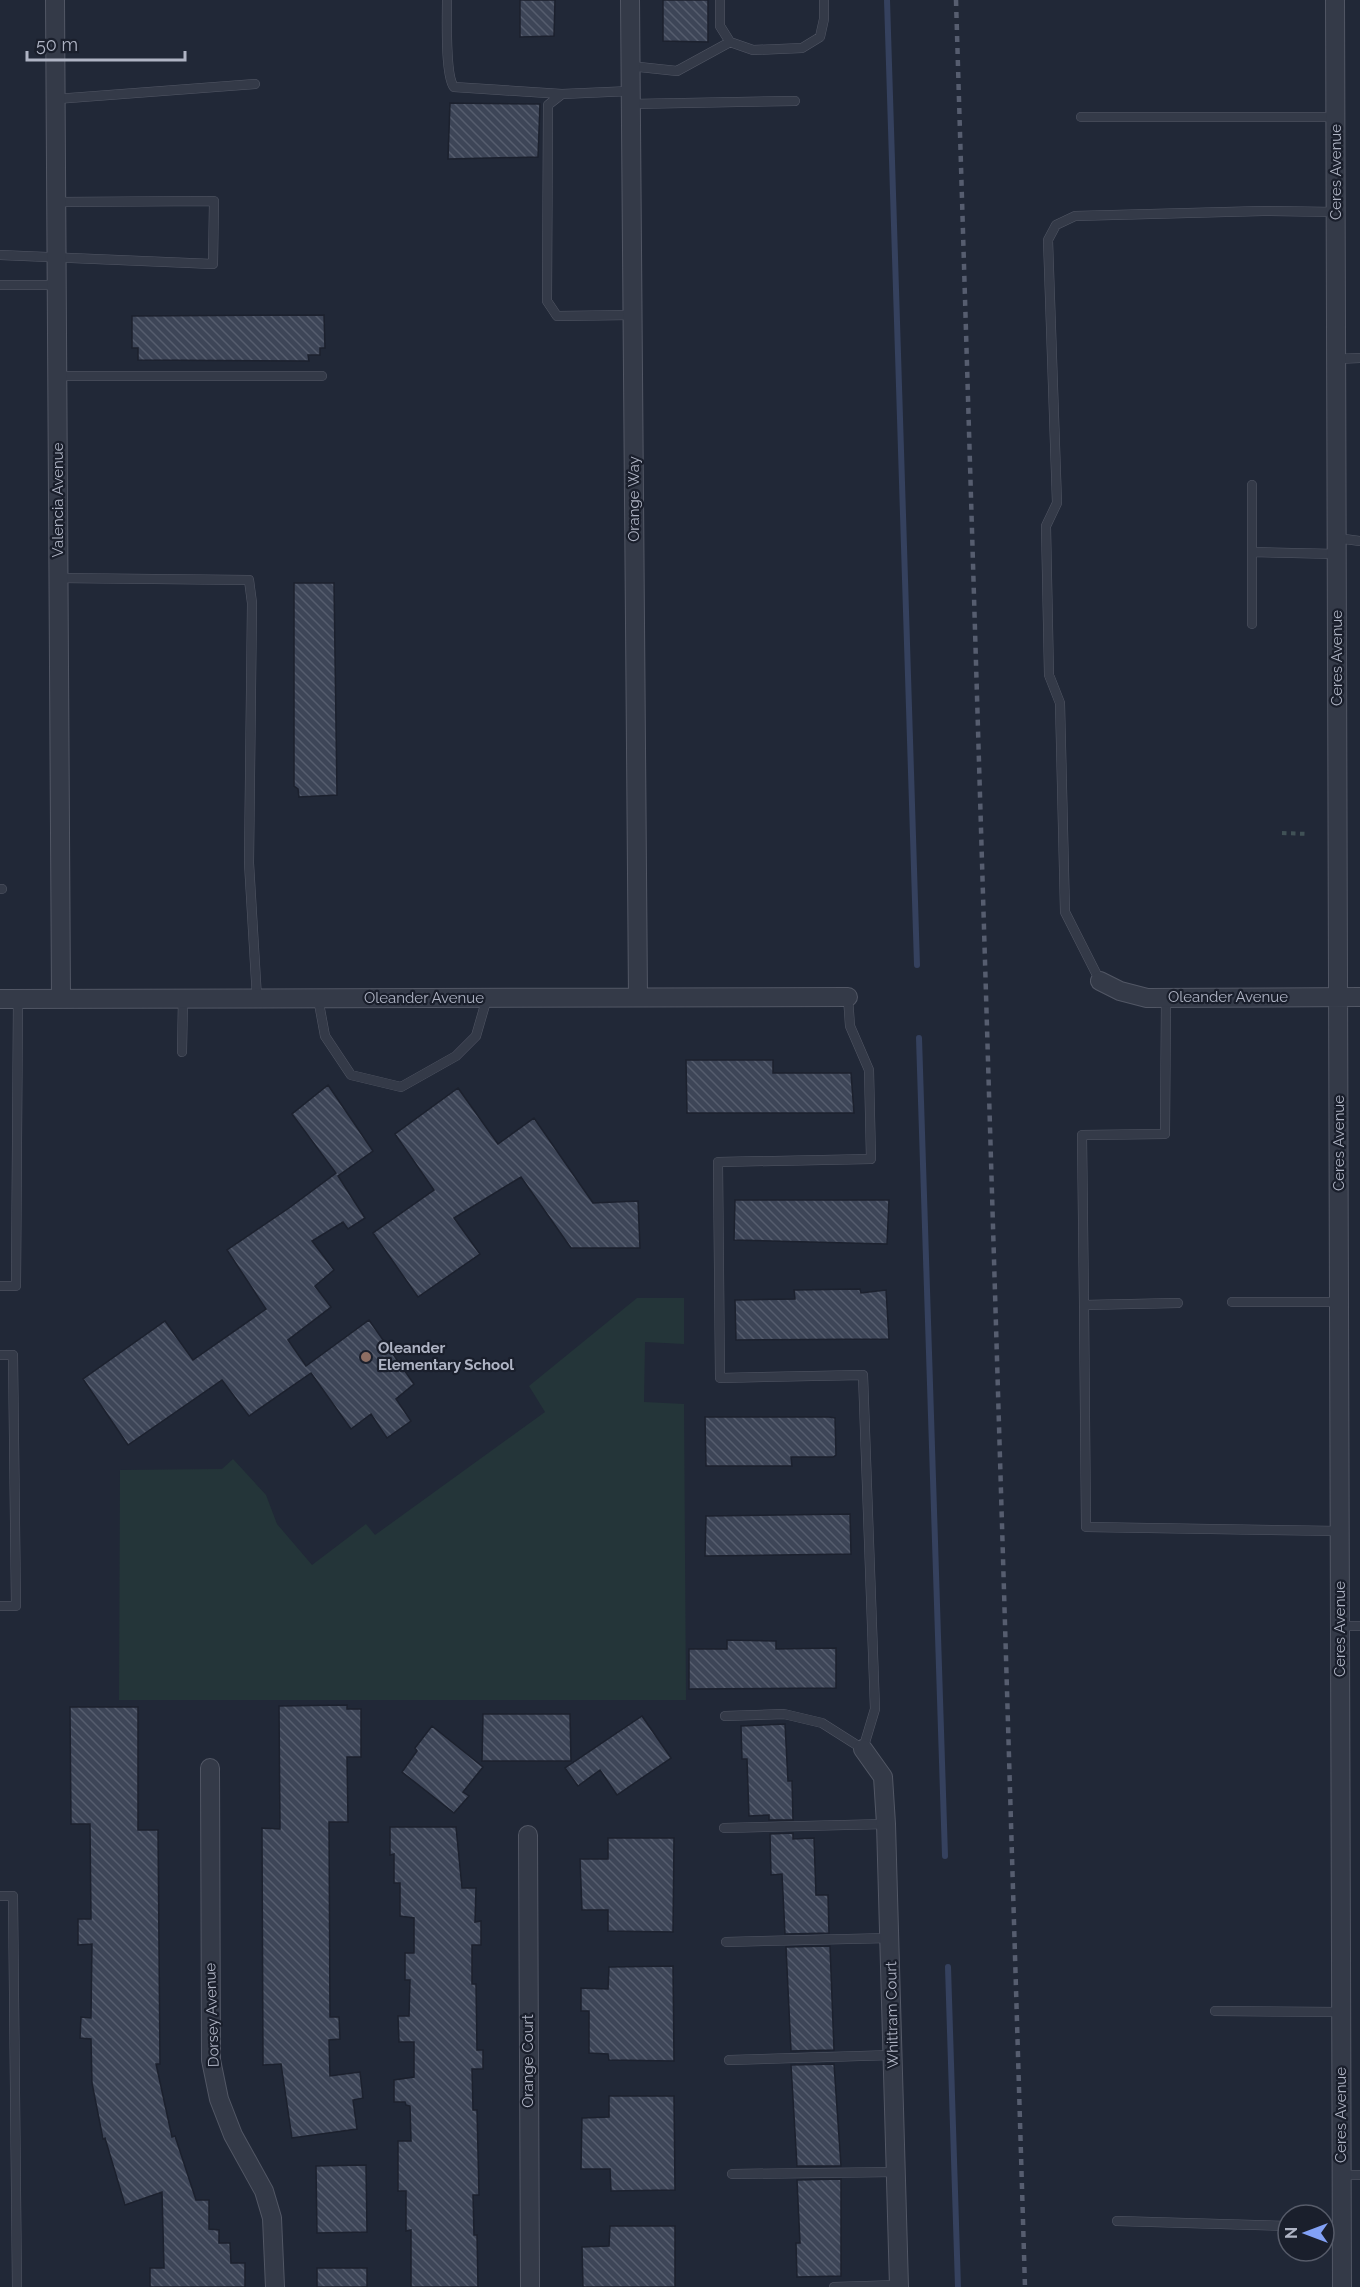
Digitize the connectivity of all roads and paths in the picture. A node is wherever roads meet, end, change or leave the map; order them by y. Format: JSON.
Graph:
{"nodes":[{"id":1,"x":55,"y":0,"type":"edge"},
{"id":2,"x":447,"y":0,"type":"edge"},
{"id":3,"x":630,"y":0,"type":"edge"},
{"id":4,"x":720,"y":0,"type":"edge"},
{"id":5,"x":824,"y":0,"type":"edge"},
{"id":6,"x":1335,"y":0,"type":"edge"},
{"id":7,"x":730,"y":42,"type":"junction"},
{"id":8,"x":630,"y":66,"type":"junction"},
{"id":9,"x":255,"y":84,"type":"dead end"},
{"id":10,"x":562,"y":94,"type":"junction"},
{"id":11,"x":631,"y":97,"type":"junction"},
{"id":12,"x":56,"y":99,"type":"junction"},
{"id":13,"x":795,"y":101,"type":"dead end"},
{"id":14,"x":1081,"y":117,"type":"dead end"},
{"id":15,"x":1336,"y":117,"type":"junction"},
{"id":16,"x":56,"y":202,"type":"junction"},
{"id":17,"x":1336,"y":212,"type":"junction"},
{"id":18,"x":0,"y":255,"type":"edge"},
{"id":19,"x":56,"y":259,"type":"junction"},
{"id":20,"x":0,"y":285,"type":"edge"},
{"id":21,"x":57,"y":285,"type":"junction"},
{"id":22,"x":632,"y":315,"type":"junction"},
{"id":23,"x":1360,"y":358,"type":"edge"},
{"id":24,"x":1336,"y":359,"type":"junction"},
{"id":25,"x":57,"y":376,"type":"junction"},
{"id":26,"x":322,"y":376,"type":"dead end"},
{"id":27,"x":1252,"y":484,"type":"dead end"},
{"id":28,"x":1360,"y":541,"type":"edge"},
{"id":29,"x":1337,"y":546,"type":"junction"},
{"id":30,"x":1252,"y":552,"type":"junction"},
{"id":31,"x":58,"y":578,"type":"junction"},
{"id":32,"x":1252,"y":624,"type":"dead end"},
{"id":33,"x":1282,"y":833,"type":"dead end"},
{"id":34,"x":1308,"y":834,"type":"dead end"},
{"id":35,"x":1100,"y":981,"type":"joint"},
{"id":36,"x":638,"y":997,"type":"junction"},
{"id":37,"x":848,"y":997,"type":"joint"},
{"id":38,"x":1166,"y":997,"type":"junction"},
{"id":39,"x":1339,"y":997,"type":"junction"},
{"id":40,"x":1360,"y":997,"type":"edge"},
{"id":41,"x":257,"y":998,"type":"junction"},
{"id":42,"x":318,"y":998,"type":"junction"},
{"id":43,"x":487,"y":998,"type":"junction"},
{"id":44,"x":0,"y":999,"type":"edge"},
{"id":45,"x":18,"y":999,"type":"junction"},
{"id":46,"x":61,"y":999,"type":"junction"},
{"id":47,"x":183,"y":999,"type":"junction"},
{"id":48,"x":182,"y":1052,"type":"dead end"},
{"id":49,"x":0,"y":1286,"type":"edge"},
{"id":50,"x":1232,"y":1302,"type":"dead end"},
{"id":51,"x":1339,"y":1302,"type":"junction"},
{"id":52,"x":1178,"y":1303,"type":"dead end"},
{"id":53,"x":1084,"y":1305,"type":"junction"},
{"id":54,"x":0,"y":1355,"type":"edge"},
{"id":55,"x":1340,"y":1530,"type":"junction"},
{"id":56,"x":0,"y":1606,"type":"edge"},
{"id":57,"x":1340,"y":1626,"type":"junction"},
{"id":58,"x":1360,"y":1626,"type":"edge"},
{"id":59,"x":725,"y":1716,"type":"dead end"},
{"id":60,"x":863,"y":1749,"type":"junction"},
{"id":61,"x":210,"y":1767,"type":"dead end"},
{"id":62,"x":886,"y":1824,"type":"junction"},
{"id":63,"x":724,"y":1828,"type":"dead end"},
{"id":64,"x":528,"y":1835,"type":"dead end"},
{"id":65,"x":0,"y":1896,"type":"edge"},
{"id":66,"x":890,"y":1938,"type":"junction"},
{"id":67,"x":726,"y":1942,"type":"dead end"},
{"id":68,"x":1215,"y":2011,"type":"dead end"},
{"id":69,"x":1341,"y":2012,"type":"junction"},
{"id":70,"x":893,"y":2055,"type":"junction"},
{"id":71,"x":729,"y":2060,"type":"dead end"},
{"id":72,"x":896,"y":2172,"type":"junction"},
{"id":73,"x":732,"y":2174,"type":"dead end"},
{"id":74,"x":1341,"y":2175,"type":"junction"},
{"id":75,"x":1360,"y":2175,"type":"edge"},
{"id":76,"x":1336,"y":2208,"type":"edge"},
{"id":77,"x":1117,"y":2222,"type":"dead end"},
{"id":78,"x":1276,"y":2226,"type":"edge"},
{"id":79,"x":1336,"y":2247,"type":"edge"},
{"id":80,"x":899,"y":2286,"type":"edge"},
{"id":81,"x":16,"y":2287,"type":"edge"},
{"id":82,"x":275,"y":2287,"type":"edge"},
{"id":83,"x":530,"y":2287,"type":"edge"},
{"id":84,"x":834,"y":2287,"type":"edge"},
{"id":85,"x":1342,"y":2287,"type":"edge"}],
"edges":[{"from":1,"to":12,"type":"street","name":"Valencia Avenue"},
{"from":2,"to":10,"type":"lane"},
{"from":3,"to":8,"type":"street","name":"Orange Way"},
{"from":4,"to":7,"type":"lane"},
{"from":5,"to":7,"type":"lane"},
{"from":6,"to":15,"type":"street","name":"Ceres Avenue"},
{"from":7,"to":8,"type":"lane"},
{"from":8,"to":11,"type":"street","name":"Orange Way"},
{"from":9,"to":12,"type":"lane"},
{"from":10,"to":11,"type":"lane"},
{"from":10,"to":22,"type":"lane"},
{"from":11,"to":13,"type":"lane"},
{"from":11,"to":22,"type":"street","name":"Orange Way"},
{"from":12,"to":16,"type":"street","name":"Valencia Avenue"},
{"from":14,"to":15,"type":"lane"},
{"from":15,"to":17,"type":"street","name":"Ceres Avenue"},
{"from":16,"to":19,"type":"street","name":"Valencia Avenue"},
{"from":16,"to":19,"type":"lane"},
{"from":17,"to":24,"type":"street","name":"Ceres Avenue"},
{"from":17,"to":35,"type":"lane"},
{"from":18,"to":19,"type":"lane"},
{"from":19,"to":21,"type":"street","name":"Valencia Avenue"},
{"from":20,"to":21,"type":"lane"},
{"from":21,"to":25,"type":"street","name":"Valencia Avenue"},
{"from":22,"to":36,"type":"street","name":"Orange Way"},
{"from":23,"to":24,"type":"lane"},
{"from":24,"to":29,"type":"street","name":"Ceres Avenue"},
{"from":25,"to":26,"type":"lane"},
{"from":25,"to":31,"type":"street","name":"Valencia Avenue"},
{"from":27,"to":30,"type":"lane"},
{"from":28,"to":29,"type":"lane"},
{"from":29,"to":30,"type":"lane"},
{"from":29,"to":39,"type":"street","name":"Ceres Avenue"},
{"from":30,"to":32,"type":"lane"},
{"from":31,"to":41,"type":"lane"},
{"from":31,"to":46,"type":"street","name":"Valencia Avenue"},
{"from":33,"to":34,"type":"path"},
{"from":35,"to":38,"type":"street","name":"Oleander Avenue"},
{"from":36,"to":37,"type":"street","name":"Oleander Avenue"},
{"from":36,"to":43,"type":"street","name":"Oleander Avenue"},
{"from":37,"to":60,"type":"lane"},
{"from":38,"to":39,"type":"street","name":"Oleander Avenue"},
{"from":38,"to":53,"type":"lane"},
{"from":39,"to":40,"type":"street","name":"Oleander Avenue"},
{"from":39,"to":51,"type":"street","name":"Ceres Avenue"},
{"from":41,"to":42,"type":"street","name":"Oleander Avenue"},
{"from":41,"to":47,"type":"street","name":"Oleander Avenue"},
{"from":42,"to":43,"type":"street","name":"Oleander Avenue"},
{"from":42,"to":43,"type":"lane"},
{"from":44,"to":45,"type":"street","name":"Oleander Avenue"},
{"from":45,"to":46,"type":"street","name":"Oleander Avenue"},
{"from":45,"to":49,"type":"lane"},
{"from":46,"to":47,"type":"street","name":"Oleander Avenue"},
{"from":47,"to":48,"type":"lane"},
{"from":50,"to":51,"type":"lane"},
{"from":51,"to":55,"type":"street","name":"Ceres Avenue"},
{"from":52,"to":53,"type":"lane"},
{"from":53,"to":55,"type":"lane"},
{"from":54,"to":56,"type":"lane"},
{"from":55,"to":57,"type":"street","name":"Ceres Avenue"},
{"from":57,"to":58,"type":"lane"},
{"from":57,"to":69,"type":"street","name":"Ceres Avenue"},
{"from":59,"to":60,"type":"lane"},
{"from":60,"to":62,"type":"street","name":"Whittram Court"},
{"from":61,"to":82,"type":"street","name":"Dorsey Avenue"},
{"from":62,"to":63,"type":"lane"},
{"from":62,"to":66,"type":"street","name":"Whittram Court"},
{"from":64,"to":83,"type":"street","name":"Orange Court"},
{"from":65,"to":81,"type":"lane"},
{"from":66,"to":67,"type":"lane"},
{"from":66,"to":70,"type":"street","name":"Whittram Court"},
{"from":68,"to":69,"type":"lane"},
{"from":69,"to":74,"type":"street","name":"Ceres Avenue"},
{"from":70,"to":71,"type":"lane"},
{"from":70,"to":72,"type":"street","name":"Whittram Court"},
{"from":72,"to":73,"type":"lane"},
{"from":72,"to":80,"type":"street","name":"Whittram Court"},
{"from":74,"to":75,"type":"lane"},
{"from":74,"to":76,"type":"street","name":"Ceres Avenue"},
{"from":77,"to":78,"type":"lane"},
{"from":79,"to":85,"type":"street","name":"Ceres Avenue"},
{"from":80,"to":84,"type":"lane"}]}
